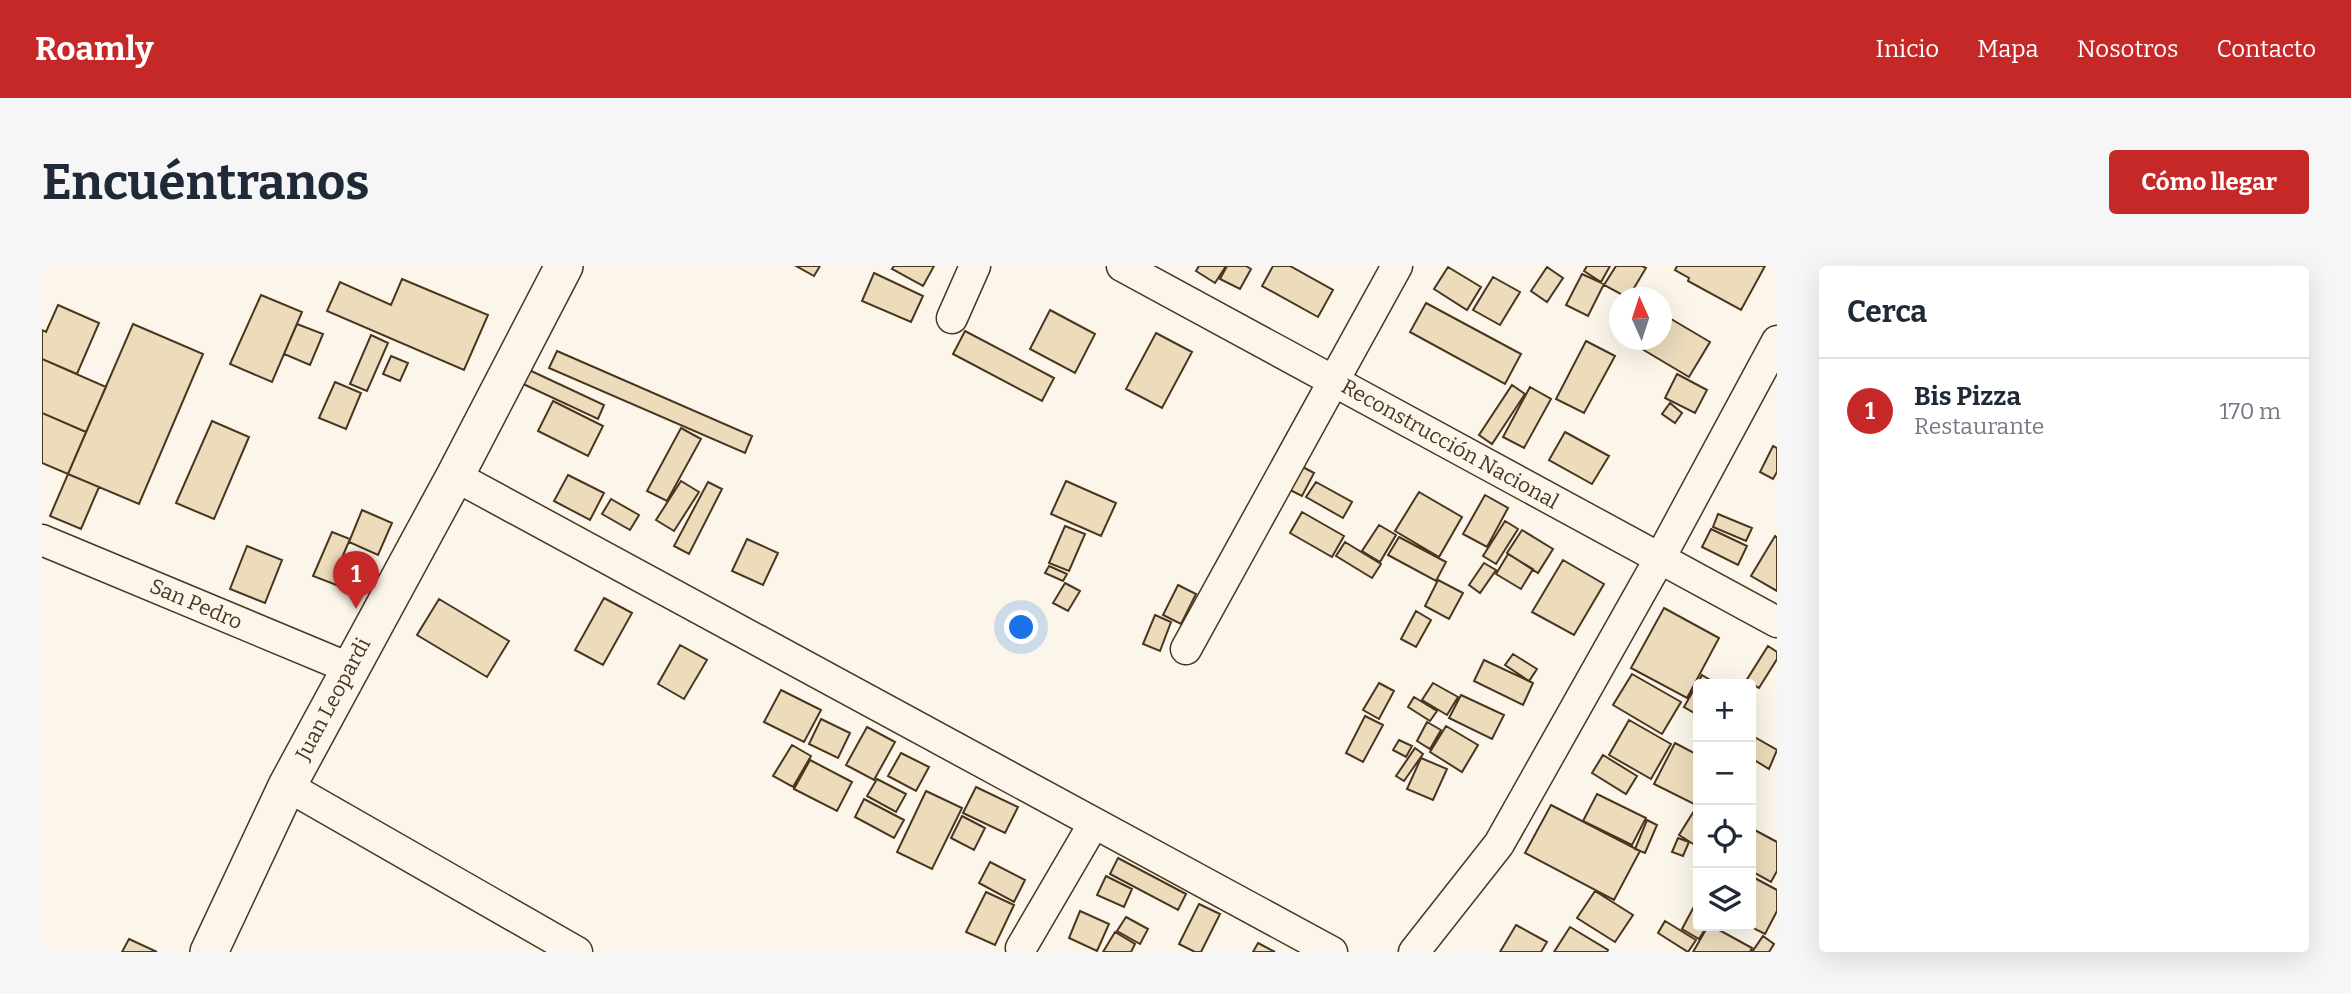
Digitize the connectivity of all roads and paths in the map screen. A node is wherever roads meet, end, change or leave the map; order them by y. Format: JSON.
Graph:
{"nodes":[{"id":1,"x":564,"y":266,"type":"edge"},
{"id":2,"x":975,"y":266,"type":"edge"},
{"id":3,"x":1122,"y":266,"type":"edge"},
{"id":4,"x":1397,"y":266,"type":"edge"},
{"id":5,"x":952,"y":318,"type":"dead end"},
{"id":6,"x":1777,"y":341,"type":"edge"},
{"id":7,"x":1334,"y":381,"type":"junction"},
{"id":8,"x":455,"y":475,"type":"junction"},
{"id":9,"x":42,"y":540,"type":"edge"},
{"id":10,"x":1660,"y":558,"type":"junction"},
{"id":11,"x":1777,"y":622,"type":"edge"},
{"id":12,"x":1186,"y":649,"type":"dead end"},
{"id":13,"x":349,"y":668,"type":"junction"},
{"id":14,"x":287,"y":786,"type":"junction"},
{"id":15,"x":1094,"y":823,"type":"junction"},
{"id":16,"x":1021,"y":948,"type":"dead end"},
{"id":17,"x":209,"y":952,"type":"edge"},
{"id":18,"x":577,"y":952,"type":"edge"},
{"id":19,"x":1332,"y":952,"type":"edge"},
{"id":20,"x":1414,"y":952,"type":"edge"}],
"edges":[{"from":1,"to":8,"type":"main road","name":"Juan Leopardi"},
{"from":2,"to":5,"type":"street"},
{"from":3,"to":7,"type":"street","name":"Reconstrucción Nacional"},
{"from":4,"to":7,"type":"street"},
{"from":6,"to":10,"type":"street"},
{"from":7,"to":10,"type":"street","name":"Reconstrucción Nacional"},
{"from":7,"to":12,"type":"street"},
{"from":8,"to":13,"type":"main road","name":"Juan Leopardi"},
{"from":8,"to":15,"type":"street"},
{"from":9,"to":13,"type":"street","name":"San Pedro"},
{"from":10,"to":11,"type":"street","name":"Reconstrucción Nacional"},
{"from":10,"to":20,"type":"street"},
{"from":13,"to":14,"type":"main road","name":"Juan Leopardi"},
{"from":14,"to":17,"type":"main road","name":"Juan Leopardi"},
{"from":14,"to":18,"type":"street"},
{"from":15,"to":16,"type":"street"},
{"from":15,"to":19,"type":"street"}]}
